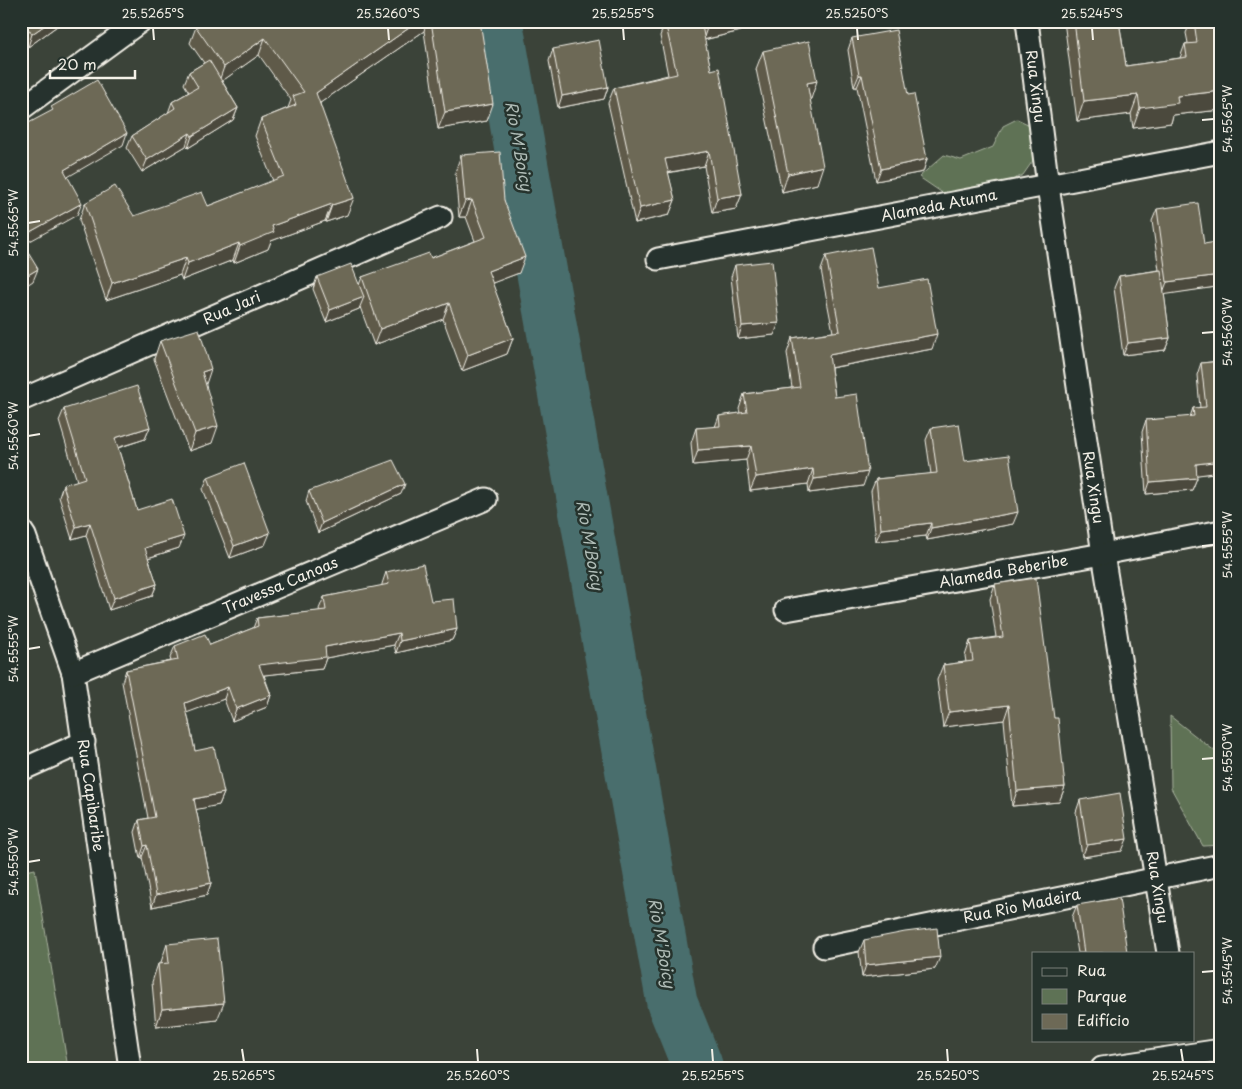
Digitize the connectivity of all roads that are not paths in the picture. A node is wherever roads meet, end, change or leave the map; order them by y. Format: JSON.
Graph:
{"nodes":[{"id":1,"x":142,"y":21,"type":"edge"},
{"id":2,"x":1027,"y":21,"type":"edge"},
{"id":3,"x":21,"y":109,"type":"edge"},
{"id":4,"x":1221,"y":152,"type":"edge"},
{"id":5,"x":1048,"y":186,"type":"junction"},
{"id":6,"x":442,"y":217,"type":"dead end"},
{"id":7,"x":658,"y":259,"type":"dead end"},
{"id":8,"x":21,"y":400,"type":"edge"},
{"id":9,"x":486,"y":499,"type":"dead end"},
{"id":10,"x":21,"y":530,"type":"edge"},
{"id":11,"x":1221,"y":532,"type":"edge"},
{"id":12,"x":1103,"y":554,"type":"junction"},
{"id":13,"x":786,"y":610,"type":"dead end"},
{"id":14,"x":73,"y":673,"type":"junction"},
{"id":15,"x":84,"y":742,"type":"junction"},
{"id":16,"x":21,"y":770,"type":"edge"},
{"id":17,"x":1221,"y":865,"type":"edge"},
{"id":18,"x":1156,"y":877,"type":"junction"},
{"id":19,"x":824,"y":947,"type":"dead end"},
{"id":20,"x":1168,"y":952,"type":"edge"},
{"id":21,"x":1221,"y":1050,"type":"edge"},
{"id":22,"x":1183,"y":1055,"type":"edge"},
{"id":23,"x":130,"y":1068,"type":"edge"},
{"id":24,"x":1102,"y":1068,"type":"edge"}],
"edges":[{"from":1,"to":3,"type":"street"},
{"from":2,"to":5,"type":"street","name":"Rua Xingu"},
{"from":4,"to":5,"type":"street","name":"Alameda Atuma"},
{"from":5,"to":7,"type":"street","name":"Alameda Atuma"},
{"from":5,"to":12,"type":"street","name":"Rua Xingu"},
{"from":6,"to":8,"type":"street","name":"Rua Jari"},
{"from":9,"to":14,"type":"street","name":"Travessa Canoas"},
{"from":10,"to":14,"type":"street","name":"Rua Capibaribe"},
{"from":11,"to":12,"type":"street","name":"Alameda Beberibe"},
{"from":12,"to":13,"type":"street","name":"Alameda Beberibe"},
{"from":12,"to":18,"type":"street","name":"Rua Xingu"},
{"from":14,"to":15,"type":"street","name":"Rua Capibaribe"},
{"from":15,"to":16,"type":"street"},
{"from":15,"to":23,"type":"street","name":"Rua Capibaribe"},
{"from":17,"to":18,"type":"street","name":"Rua Rio Madeira"},
{"from":18,"to":19,"type":"street","name":"Rua Rio Madeira"},
{"from":18,"to":20,"type":"street","name":"Rua Xingu"},
{"from":21,"to":22,"type":"street"},
{"from":22,"to":24,"type":"street"}]}
